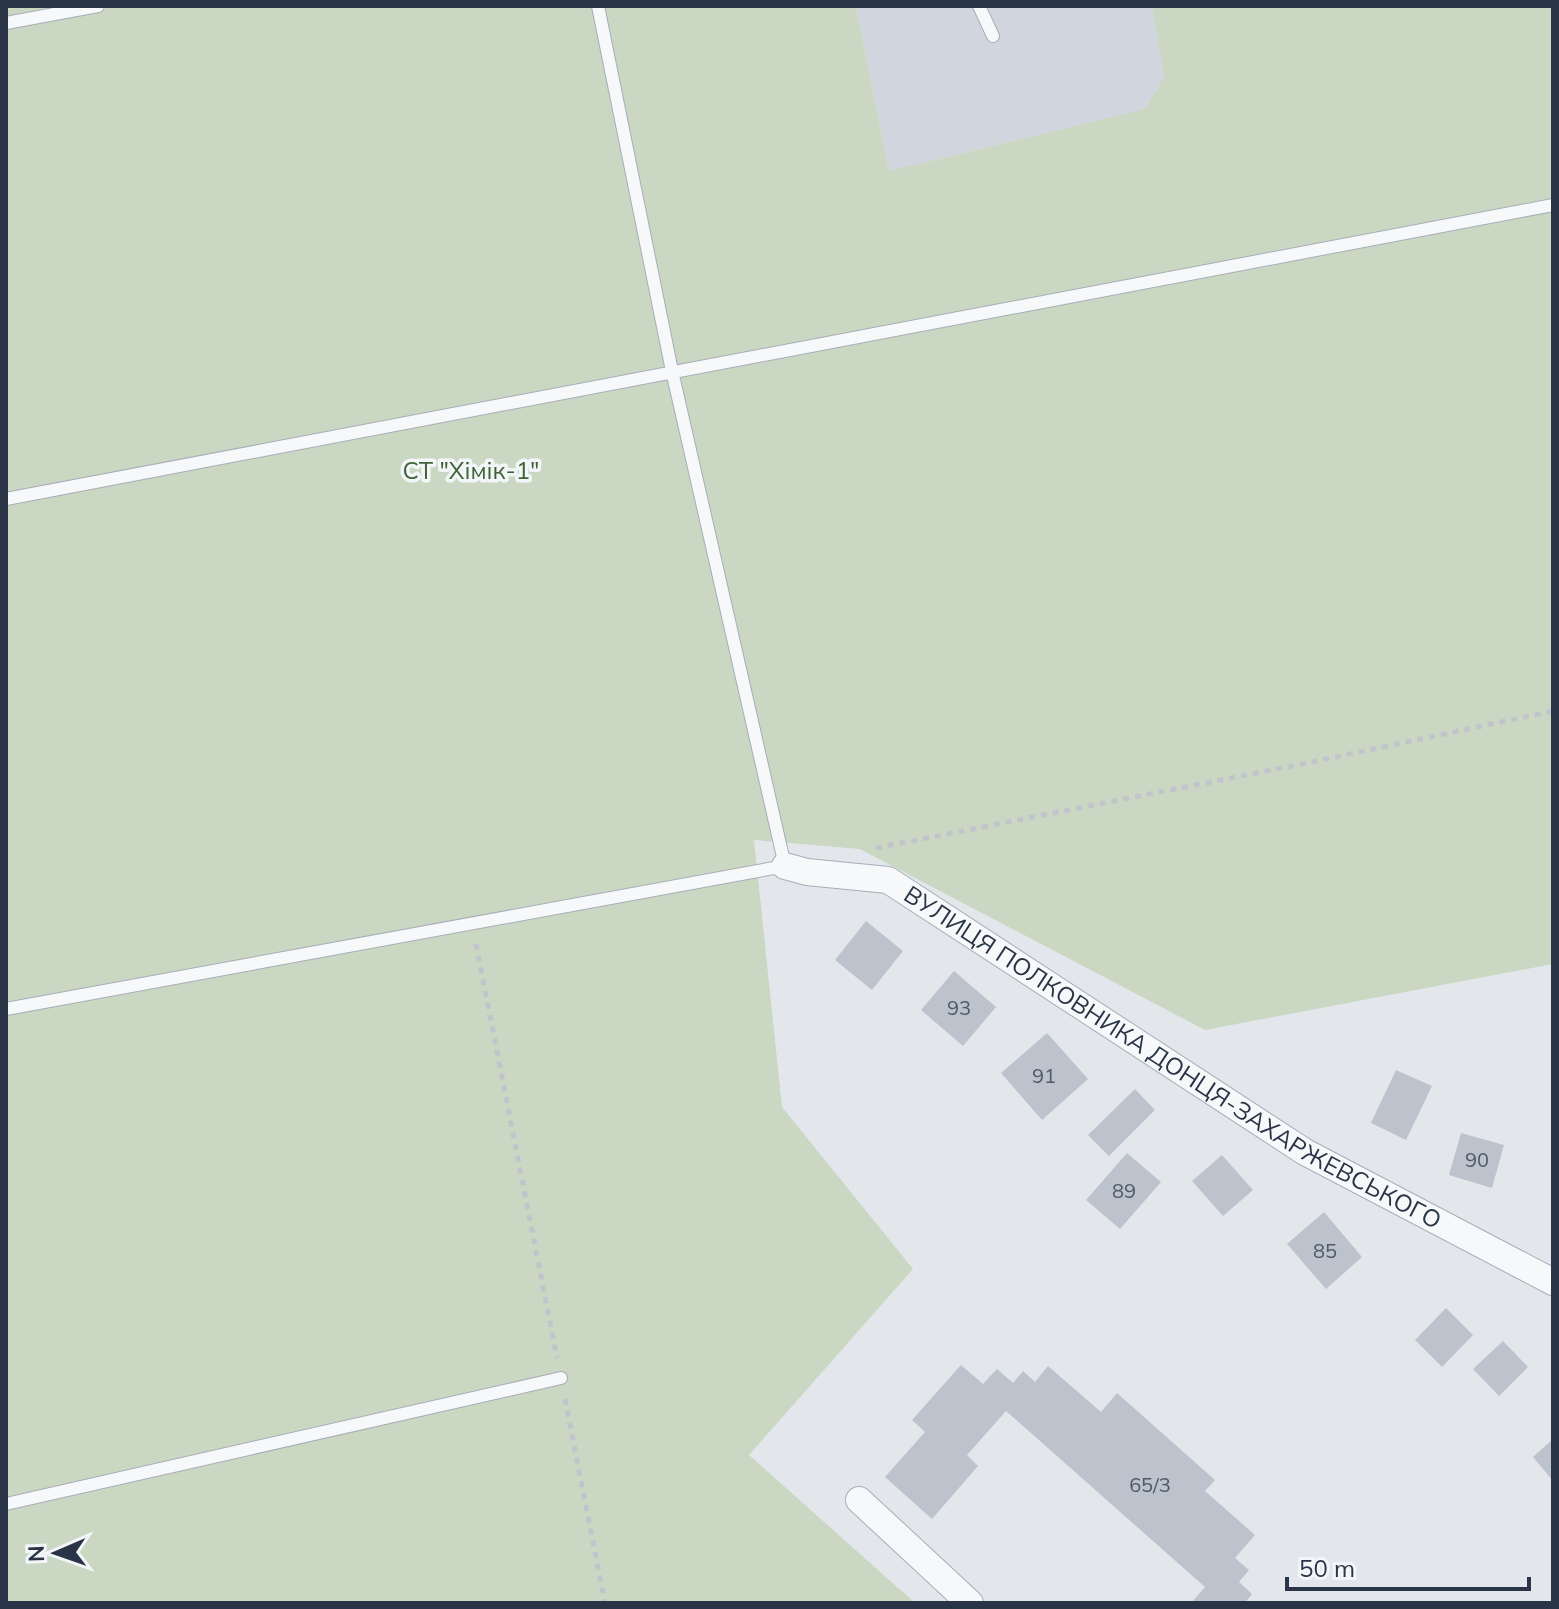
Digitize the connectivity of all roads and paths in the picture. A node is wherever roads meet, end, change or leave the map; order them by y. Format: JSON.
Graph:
{"nodes":[{"id":1,"x":98,"y":6,"type":"edge"},
{"id":2,"x":598,"y":6,"type":"edge"},
{"id":3,"x":979,"y":6,"type":"edge"},
{"id":4,"x":6,"y":23,"type":"edge"},
{"id":5,"x":993,"y":36,"type":"dead end"},
{"id":6,"x":1553,"y":205,"type":"edge"},
{"id":7,"x":672,"y":371,"type":"junction"},
{"id":8,"x":6,"y":499,"type":"edge"},
{"id":9,"x":1553,"y":711,"type":"edge"},
{"id":10,"x":862,"y":850,"type":"dead end"},
{"id":11,"x":785,"y":866,"type":"junction"},
{"id":12,"x":471,"y":923,"type":"junction"},
{"id":13,"x":6,"y":1009,"type":"edge"},
{"id":14,"x":1553,"y":1282,"type":"edge"},
{"id":15,"x":561,"y":1378,"type":"junction"},
{"id":16,"x":859,"y":1500,"type":"dead end"},
{"id":17,"x":6,"y":1504,"type":"edge"},
{"id":18,"x":605,"y":1603,"type":"edge"},
{"id":19,"x":970,"y":1603,"type":"edge"}],
"edges":[{"from":1,"to":4,"type":"lane"},
{"from":2,"to":7,"type":"lane"},
{"from":3,"to":5,"type":"lane"},
{"from":6,"to":7,"type":"lane"},
{"from":7,"to":8,"type":"lane"},
{"from":7,"to":11,"type":"lane"},
{"from":9,"to":10,"type":"path"},
{"from":11,"to":12,"type":"lane"},
{"from":11,"to":14,"type":"street","name":"ВУЛИЦЯ ПОЛКОВНИКА ДОНЦЯ-ЗАХАРЖЕВСЬКОГО"},
{"from":12,"to":13,"type":"lane"},
{"from":12,"to":15,"type":"path"},
{"from":15,"to":17,"type":"lane"},
{"from":15,"to":18,"type":"path"},
{"from":16,"to":19,"type":"street"}]}
